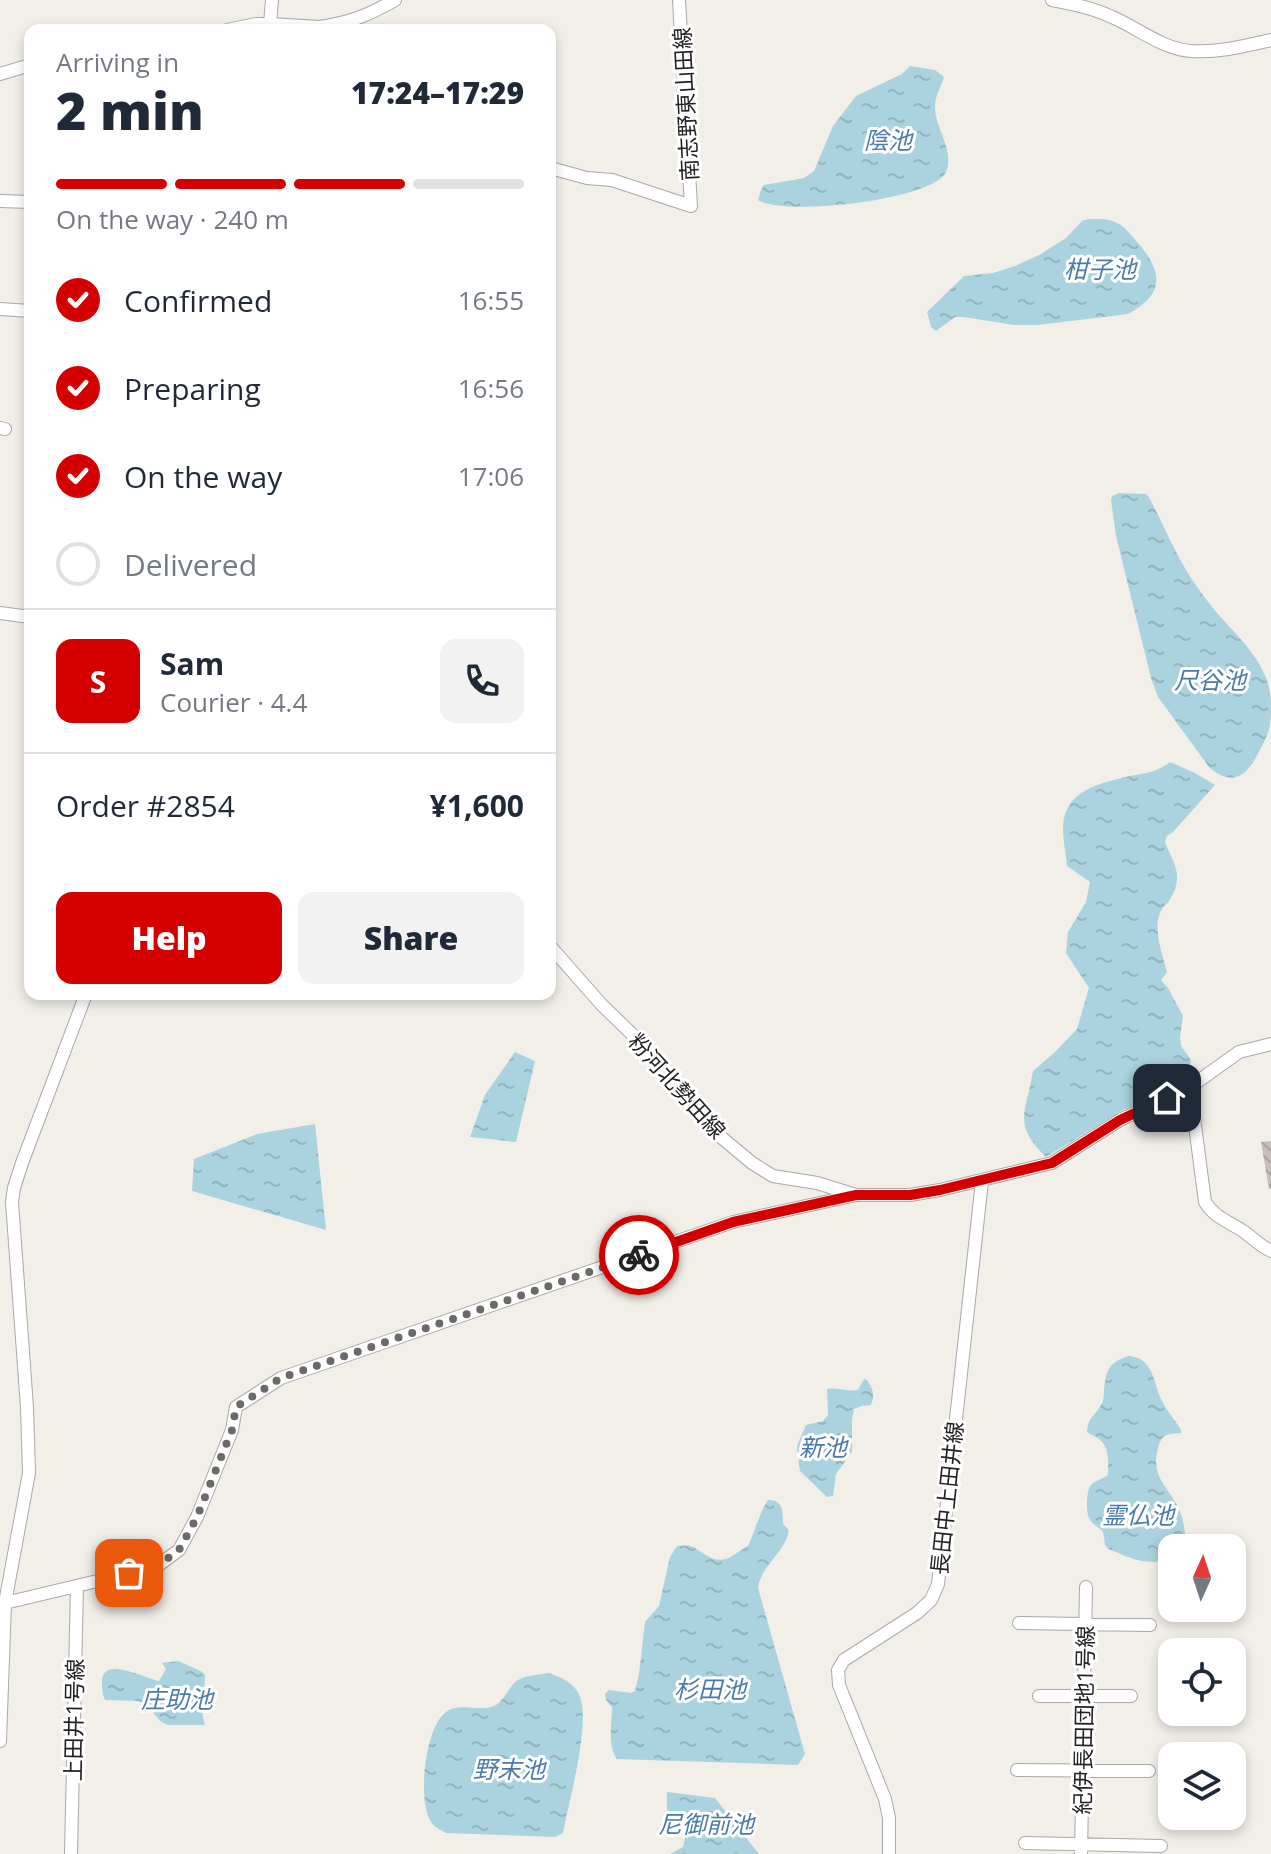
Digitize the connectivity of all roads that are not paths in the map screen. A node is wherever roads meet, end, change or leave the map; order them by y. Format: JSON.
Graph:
{"nodes":[{"id":1,"x":272,"y":0,"type":"edge"},
{"id":2,"x":395,"y":0,"type":"edge"},
{"id":3,"x":679,"y":0,"type":"edge"},
{"id":4,"x":1052,"y":0,"type":"edge"},
{"id":5,"x":270,"y":24,"type":"edge"},
{"id":6,"x":341,"y":24,"type":"edge"},
{"id":7,"x":1271,"y":40,"type":"edge"},
{"id":8,"x":24,"y":67,"type":"edge"},
{"id":9,"x":0,"y":74,"type":"edge"},
{"id":10,"x":556,"y":170,"type":"edge"},
{"id":11,"x":0,"y":201,"type":"edge"},
{"id":12,"x":24,"y":202,"type":"edge"},
{"id":13,"x":0,"y":309,"type":"edge"},
{"id":14,"x":24,"y":311,"type":"edge"},
{"id":15,"x":0,"y":613,"type":"edge"},
{"id":16,"x":24,"y":616,"type":"edge"},
{"id":17,"x":556,"y":953,"type":"edge"},
{"id":18,"x":84,"y":1000,"type":"edge"},
{"id":19,"x":1271,"y":1044,"type":"edge"},
{"id":20,"x":1190,"y":1087,"type":"junction"},
{"id":21,"x":982,"y":1181,"type":"junction"},
{"id":22,"x":856,"y":1195,"type":"junction"},
{"id":23,"x":1271,"y":1251,"type":"edge"},
{"id":24,"x":77,"y":1586,"type":"junction"},
{"id":25,"x":1086,"y":1587,"type":"dead end"},
{"id":26,"x":4,"y":1598,"type":"edge"},
{"id":27,"x":2,"y":1622,"type":"edge"},
{"id":28,"x":1019,"y":1623,"type":"dead end"},
{"id":29,"x":1086,"y":1624,"type":"junction"},
{"id":30,"x":1150,"y":1625,"type":"dead end"},
{"id":31,"x":1039,"y":1696,"type":"dead end"},
{"id":32,"x":1084,"y":1696,"type":"junction"},
{"id":33,"x":1131,"y":1696,"type":"dead end"},
{"id":34,"x":0,"y":1741,"type":"edge"},
{"id":35,"x":1017,"y":1770,"type":"dead end"},
{"id":36,"x":1082,"y":1771,"type":"junction"},
{"id":37,"x":1149,"y":1771,"type":"dead end"},
{"id":38,"x":1025,"y":1843,"type":"dead end"},
{"id":39,"x":1161,"y":1846,"type":"dead end"},
{"id":40,"x":1081,"y":1849,"type":"edge"},
{"id":41,"x":71,"y":1854,"type":"edge"},
{"id":42,"x":889,"y":1854,"type":"edge"}],
"edges":[{"from":1,"to":5,"type":"street"},
{"from":2,"to":6,"type":"street"},
{"from":3,"to":10,"type":"street","name":"南志野東山田線"},
{"from":4,"to":7,"type":"street"},
{"from":8,"to":9,"type":"street"},
{"from":11,"to":12,"type":"street"},
{"from":13,"to":14,"type":"street"},
{"from":15,"to":16,"type":"street"},
{"from":17,"to":22,"type":"street","name":"粉河北勢田線"},
{"from":18,"to":26,"type":"street"},
{"from":19,"to":20,"type":"street","name":"粉河北勢田線"},
{"from":20,"to":21,"type":"street","name":"粉河北勢田線"},
{"from":20,"to":23,"type":"street"},
{"from":21,"to":22,"type":"street","name":"粉河北勢田線"},
{"from":21,"to":42,"type":"street","name":"長田中上田井線"},
{"from":22,"to":24,"type":"street"},
{"from":24,"to":26,"type":"street"},
{"from":24,"to":41,"type":"street","name":"上田井1号線"},
{"from":25,"to":29,"type":"street","name":"紀伊長田団地1号線"},
{"from":26,"to":27,"type":"street"},
{"from":27,"to":34,"type":"street"},
{"from":28,"to":29,"type":"street"},
{"from":29,"to":30,"type":"street"},
{"from":29,"to":32,"type":"street","name":"紀伊長田団地1号線"},
{"from":31,"to":32,"type":"street"},
{"from":32,"to":33,"type":"street"},
{"from":32,"to":36,"type":"street","name":"紀伊長田団地1号線"},
{"from":35,"to":36,"type":"street"},
{"from":36,"to":37,"type":"street"},
{"from":36,"to":40,"type":"street","name":"紀伊長田団地1号線"},
{"from":38,"to":40,"type":"street"},
{"from":39,"to":40,"type":"street"}]}
